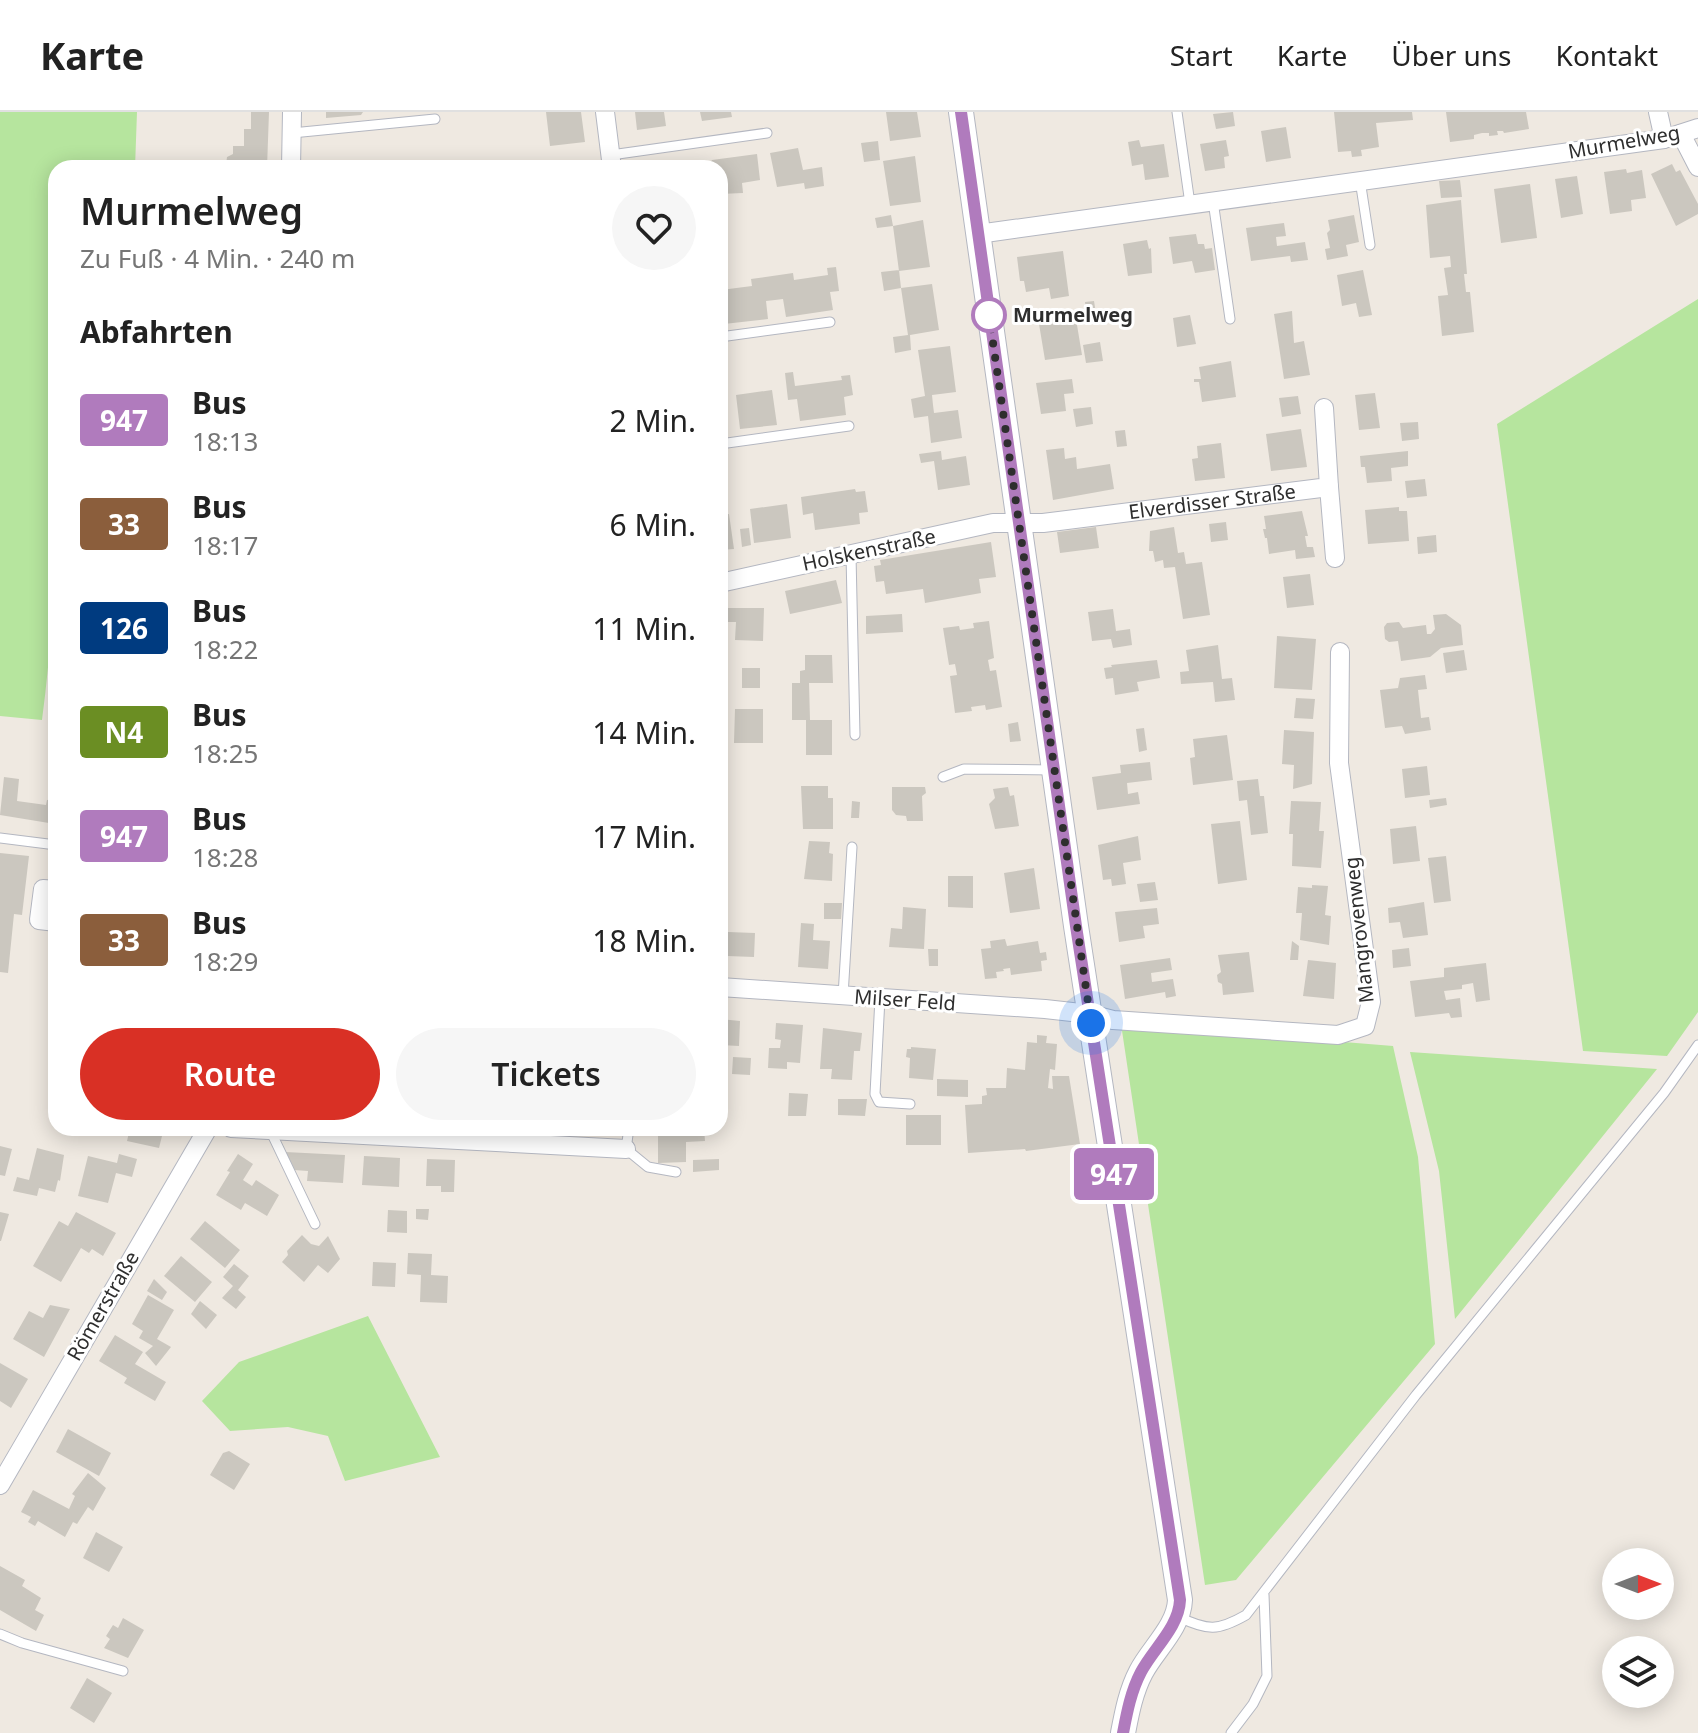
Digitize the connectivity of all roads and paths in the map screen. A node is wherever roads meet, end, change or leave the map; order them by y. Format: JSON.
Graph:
{"nodes":[{"id":1,"x":292,"y":112,"type":"edge"},
{"id":2,"x":605,"y":112,"type":"edge"},
{"id":3,"x":961,"y":112,"type":"edge"},
{"id":4,"x":1177,"y":112,"type":"edge"},
{"id":5,"x":1658,"y":112,"type":"edge"},
{"id":6,"x":435,"y":119,"type":"dead end"},
{"id":7,"x":292,"y":133,"type":"junction"},
{"id":8,"x":767,"y":133,"type":"dead end"},
{"id":9,"x":1681,"y":134,"type":"edge"},
{"id":10,"x":291,"y":160,"type":"edge"},
{"id":11,"x":612,"y":160,"type":"edge"},
{"id":12,"x":618,"y":160,"type":"edge"},
{"id":13,"x":1698,"y":167,"type":"edge"},
{"id":14,"x":1360,"y":180,"type":"junction"},
{"id":15,"x":1213,"y":201,"type":"junction"},
{"id":16,"x":1190,"y":204,"type":"junction"},
{"id":17,"x":978,"y":234,"type":"junction"},
{"id":18,"x":1370,"y":245,"type":"dead end"},
{"id":19,"x":1230,"y":319,"type":"dead end"},
{"id":20,"x":830,"y":322,"type":"dead end"},
{"id":21,"x":728,"y":336,"type":"edge"},
{"id":22,"x":1324,"y":408,"type":"dead end"},
{"id":23,"x":849,"y":426,"type":"dead end"},
{"id":24,"x":728,"y":443,"type":"edge"},
{"id":25,"x":1329,"y":487,"type":"junction"},
{"id":26,"x":1018,"y":521,"type":"junction"},
{"id":27,"x":851,"y":554,"type":"junction"},
{"id":28,"x":1335,"y":558,"type":"dead end"},
{"id":29,"x":728,"y":581,"type":"edge"},
{"id":30,"x":1340,"y":652,"type":"dead end"},
{"id":31,"x":855,"y":735,"type":"dead end"},
{"id":32,"x":1054,"y":770,"type":"junction"},
{"id":33,"x":943,"y":777,"type":"dead end"},
{"id":34,"x":0,"y":838,"type":"edge"},
{"id":35,"x":48,"y":844,"type":"edge"},
{"id":36,"x":852,"y":847,"type":"dead end"},
{"id":37,"x":48,"y":889,"type":"edge"},
{"id":38,"x":48,"y":921,"type":"edge"},
{"id":39,"x":728,"y":988,"type":"edge"},
{"id":40,"x":843,"y":996,"type":"junction"},
{"id":41,"x":880,"y":998,"type":"junction"},
{"id":42,"x":1090,"y":1018,"type":"junction"},
{"id":43,"x":1698,"y":1045,"type":"edge"},
{"id":44,"x":910,"y":1104,"type":"dead end"},
{"id":45,"x":203,"y":1136,"type":"edge"},
{"id":46,"x":273,"y":1136,"type":"edge"},
{"id":47,"x":382,"y":1136,"type":"edge"},
{"id":48,"x":628,"y":1136,"type":"edge"},
{"id":49,"x":626,"y":1149,"type":"junction"},
{"id":50,"x":676,"y":1172,"type":"dead end"},
{"id":51,"x":315,"y":1224,"type":"dead end"},
{"id":52,"x":0,"y":1485,"type":"edge"},
{"id":53,"x":1264,"y":1595,"type":"junction"},
{"id":54,"x":1178,"y":1616,"type":"junction"},
{"id":55,"x":0,"y":1634,"type":"edge"},
{"id":56,"x":123,"y":1671,"type":"dead end"},
{"id":57,"x":1123,"y":1733,"type":"edge"},
{"id":58,"x":1231,"y":1733,"type":"edge"}],
"edges":[{"from":1,"to":7,"type":"street"},
{"from":2,"to":11,"type":"street"},
{"from":3,"to":17,"type":"street"},
{"from":4,"to":16,"type":"lane"},
{"from":5,"to":9,"type":"street"},
{"from":6,"to":7,"type":"lane"},
{"from":7,"to":10,"type":"street"},
{"from":8,"to":12,"type":"lane"},
{"from":9,"to":13,"type":"street"},
{"from":9,"to":14,"type":"street","name":"Murmelweg"},
{"from":14,"to":15,"type":"street","name":"Murmelweg"},
{"from":14,"to":18,"type":"lane"},
{"from":15,"to":16,"type":"street","name":"Murmelweg"},
{"from":15,"to":19,"type":"lane"},
{"from":16,"to":17,"type":"street","name":"Murmelweg"},
{"from":17,"to":26,"type":"street"},
{"from":20,"to":21,"type":"lane"},
{"from":22,"to":25,"type":"street"},
{"from":23,"to":24,"type":"lane"},
{"from":25,"to":26,"type":"street","name":"Elverdisser Straße"},
{"from":25,"to":28,"type":"street"},
{"from":26,"to":27,"type":"street","name":"Holskenstraße"},
{"from":26,"to":32,"type":"street"},
{"from":27,"to":29,"type":"street","name":"Holskenstraße"},
{"from":27,"to":31,"type":"lane"},
{"from":30,"to":42,"type":"street","name":"Mangrovenweg"},
{"from":32,"to":33,"type":"lane"},
{"from":32,"to":42,"type":"street"},
{"from":34,"to":35,"type":"lane"},
{"from":36,"to":40,"type":"lane"},
{"from":37,"to":38,"type":"street"},
{"from":39,"to":40,"type":"street","name":"Milser Feld"},
{"from":40,"to":41,"type":"street","name":"Milser Feld"},
{"from":41,"to":42,"type":"street","name":"Milser Feld"},
{"from":41,"to":44,"type":"lane"},
{"from":42,"to":54,"type":"street"},
{"from":43,"to":53,"type":"lane"},
{"from":45,"to":52,"type":"street","name":"Römerstraße"},
{"from":46,"to":51,"type":"lane"},
{"from":47,"to":49,"type":"street"},
{"from":48,"to":49,"type":"lane"},
{"from":49,"to":50,"type":"lane"},
{"from":53,"to":54,"type":"lane"},
{"from":53,"to":58,"type":"lane"},
{"from":54,"to":57,"type":"street"},
{"from":55,"to":56,"type":"lane"}]}
